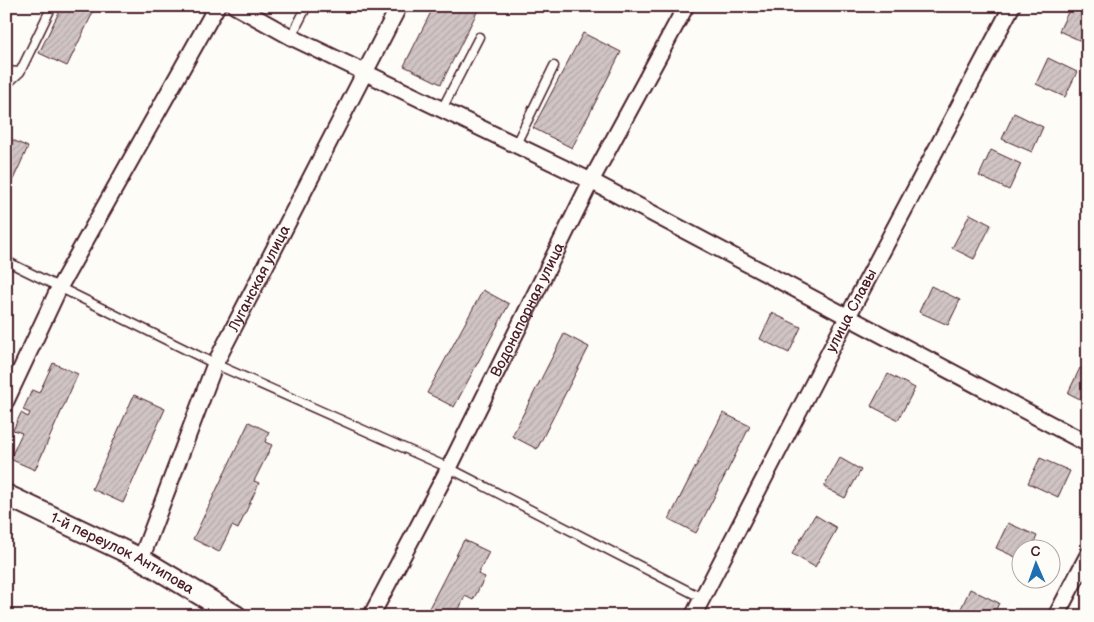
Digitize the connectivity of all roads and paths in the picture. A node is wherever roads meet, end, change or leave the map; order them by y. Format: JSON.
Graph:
{"nodes":[{"id":1,"x":52,"y":6,"type":"edge"},
{"id":2,"x":217,"y":6,"type":"edge"},
{"id":3,"x":235,"y":6,"type":"edge"},
{"id":4,"x":307,"y":6,"type":"edge"},
{"id":5,"x":399,"y":6,"type":"edge"},
{"id":6,"x":686,"y":6,"type":"edge"},
{"id":7,"x":1012,"y":6,"type":"edge"},
{"id":8,"x":291,"y":37,"type":"junction"},
{"id":9,"x":479,"y":37,"type":"dead end"},
{"id":10,"x":554,"y":66,"type":"dead end"},
{"id":11,"x":6,"y":71,"type":"edge"},
{"id":12,"x":20,"y":72,"type":"junction"},
{"id":13,"x":367,"y":72,"type":"junction"},
{"id":14,"x":6,"y":85,"type":"edge"},
{"id":15,"x":442,"y":109,"type":"junction"},
{"id":16,"x":516,"y":144,"type":"junction"},
{"id":17,"x":591,"y":181,"type":"junction"},
{"id":18,"x":6,"y":261,"type":"edge"},
{"id":19,"x":60,"y":286,"type":"junction"},
{"id":20,"x":847,"y":318,"type":"junction"},
{"id":21,"x":215,"y":364,"type":"junction"},
{"id":22,"x":6,"y":401,"type":"edge"},
{"id":23,"x":1088,"y":444,"type":"edge"},
{"id":24,"x":449,"y":468,"type":"junction"},
{"id":25,"x":6,"y":495,"type":"edge"},
{"id":26,"x":1088,"y":555,"type":"edge"},
{"id":27,"x":141,"y":559,"type":"junction"},
{"id":28,"x":702,"y":598,"type":"junction"},
{"id":29,"x":236,"y":616,"type":"edge"},
{"id":30,"x":371,"y":616,"type":"edge"},
{"id":31,"x":693,"y":616,"type":"edge"},
{"id":32,"x":1056,"y":616,"type":"edge"}],
"edges":[{"from":1,"to":12,"type":"lane"},
{"from":2,"to":19,"type":"street"},
{"from":3,"to":8,"type":"street"},
{"from":4,"to":8,"type":"lane"},
{"from":5,"to":13,"type":"street","name":"Луганская улица"},
{"from":6,"to":17,"type":"street","name":"Водонапорная улица"},
{"from":7,"to":20,"type":"street","name":"улица Славы"},
{"from":8,"to":13,"type":"street"},
{"from":9,"to":15,"type":"lane"},
{"from":10,"to":16,"type":"lane"},
{"from":11,"to":12,"type":"lane"},
{"from":12,"to":14,"type":"lane"},
{"from":13,"to":15,"type":"street"},
{"from":13,"to":21,"type":"street","name":"Луганская улица"},
{"from":15,"to":16,"type":"street"},
{"from":16,"to":17,"type":"street"},
{"from":17,"to":20,"type":"street"},
{"from":17,"to":24,"type":"street","name":"Водонапорная улица"},
{"from":18,"to":19,"type":"lane"},
{"from":19,"to":21,"type":"lane"},
{"from":19,"to":22,"type":"street"},
{"from":20,"to":23,"type":"street"},
{"from":20,"to":28,"type":"street","name":"улица Славы"},
{"from":21,"to":24,"type":"lane"},
{"from":21,"to":27,"type":"street","name":"Луганская улица"},
{"from":24,"to":28,"type":"lane"},
{"from":24,"to":30,"type":"street","name":"Водонапорная улица"},
{"from":25,"to":27,"type":"main road","name":"1-й переулок Антипова"},
{"from":26,"to":32,"type":"street"},
{"from":27,"to":29,"type":"main road","name":"1-й переулок Антипова"},
{"from":28,"to":31,"type":"street","name":"улица Славы"}]}
